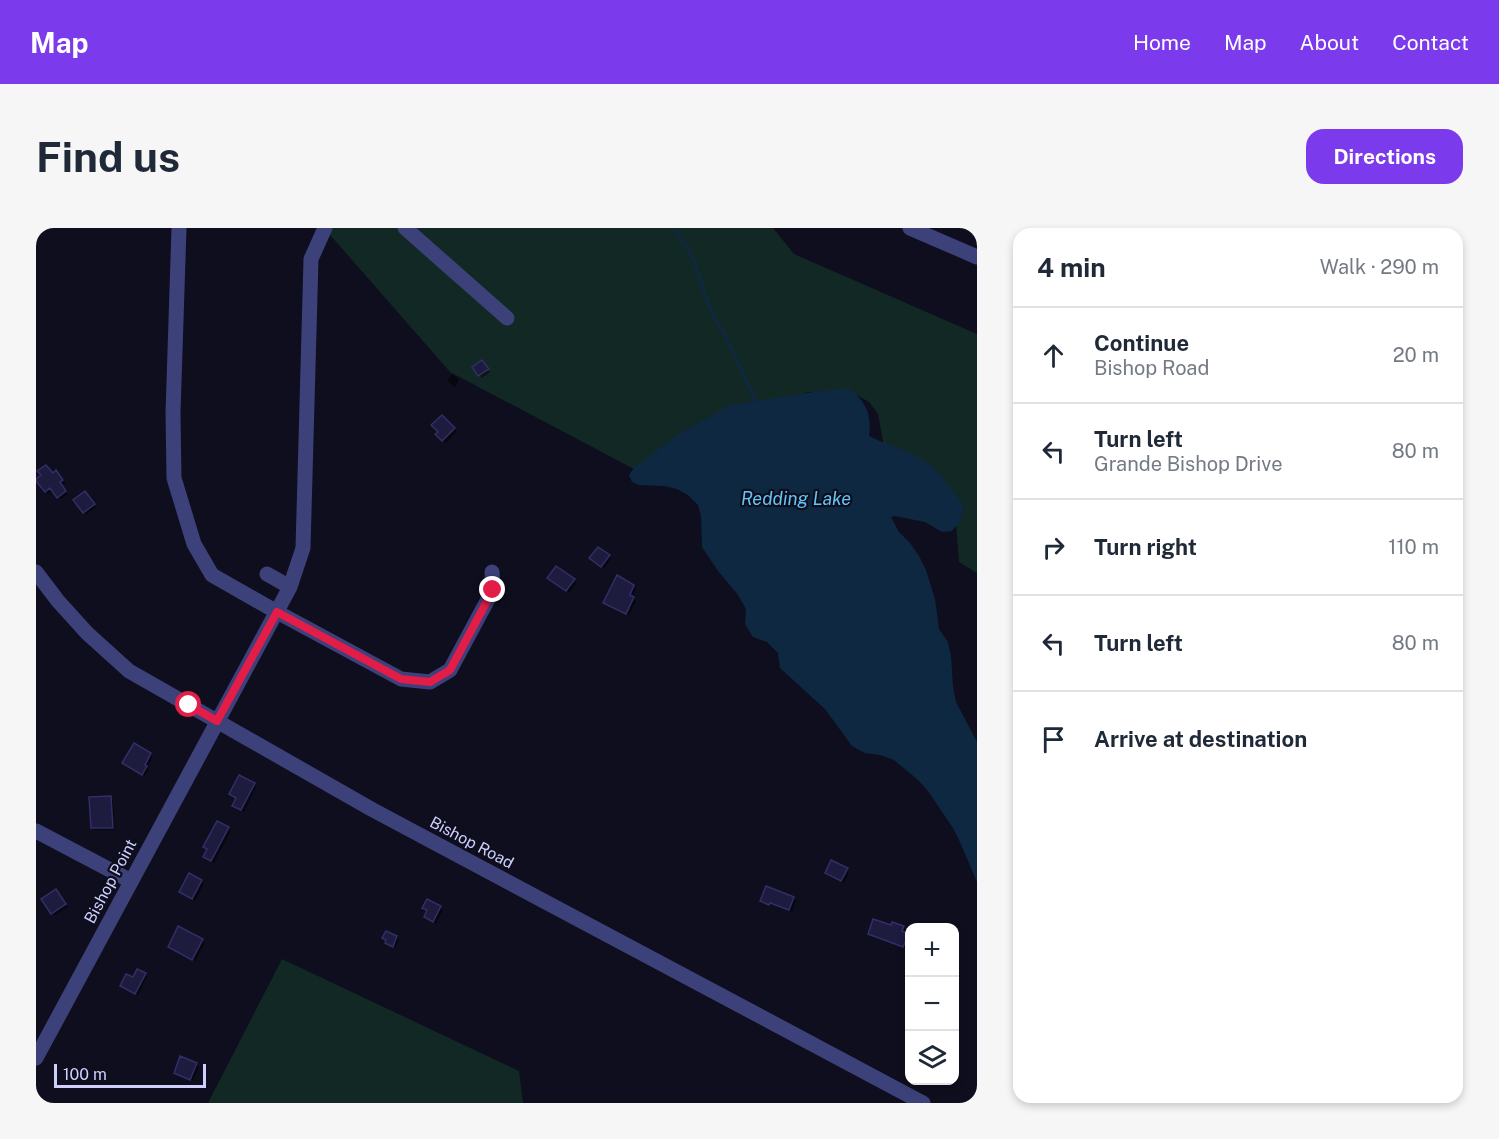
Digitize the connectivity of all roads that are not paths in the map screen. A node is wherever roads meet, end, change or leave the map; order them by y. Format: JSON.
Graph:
{"nodes":[{"id":1,"x":179,"y":228,"type":"edge"},
{"id":2,"x":325,"y":228,"type":"edge"},
{"id":3,"x":405,"y":228,"type":"edge"},
{"id":4,"x":910,"y":228,"type":"edge"},
{"id":5,"x":977,"y":257,"type":"edge"},
{"id":6,"x":507,"y":318,"type":"dead end"},
{"id":7,"x":36,"y":572,"type":"edge"},
{"id":8,"x":492,"y":572,"type":"dead end"},
{"id":9,"x":267,"y":574,"type":"dead end"},
{"id":10,"x":290,"y":587,"type":"junction"},
{"id":11,"x":277,"y":612,"type":"junction"},
{"id":12,"x":217,"y":721,"type":"junction"},
{"id":13,"x":36,"y":831,"type":"edge"},
{"id":14,"x":131,"y":881,"type":"junction"},
{"id":15,"x":36,"y":1058,"type":"edge"},
{"id":16,"x":922,"y":1103,"type":"edge"}],
"edges":[{"from":1,"to":11,"type":"street"},
{"from":2,"to":10,"type":"street","name":"Bishop Point"},
{"from":3,"to":6,"type":"street"},
{"from":4,"to":5,"type":"street"},
{"from":7,"to":12,"type":"street","name":"Bishop Road"},
{"from":8,"to":11,"type":"street"},
{"from":9,"to":10,"type":"street"},
{"from":10,"to":11,"type":"street","name":"Bishop Point"},
{"from":11,"to":12,"type":"street","name":"Bishop Point"},
{"from":12,"to":14,"type":"street","name":"Bishop Point"},
{"from":12,"to":16,"type":"street","name":"Bishop Road"},
{"from":13,"to":14,"type":"street"},
{"from":14,"to":15,"type":"street","name":"Bishop Point"}]}
